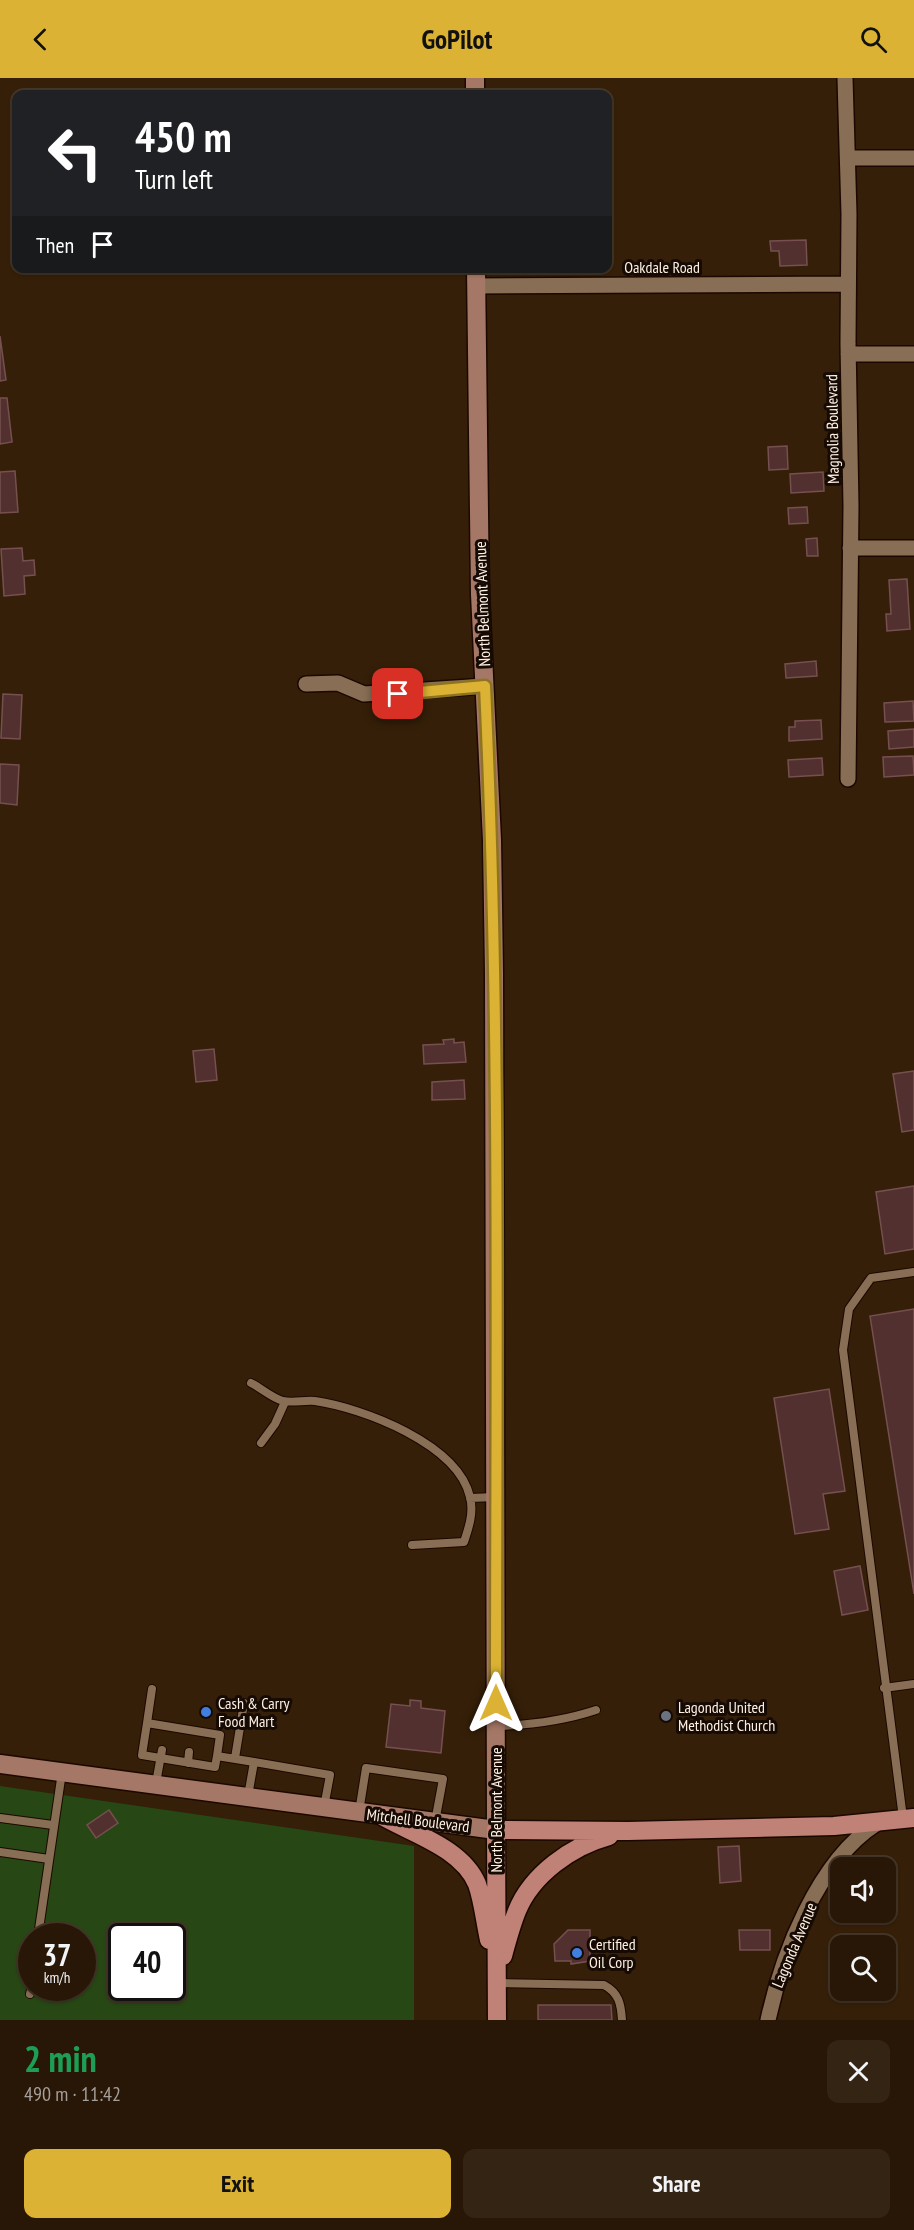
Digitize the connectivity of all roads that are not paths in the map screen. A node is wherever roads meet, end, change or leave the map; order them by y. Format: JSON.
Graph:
{"nodes":[{"id":1,"x":845,"y":78,"type":"edge"},
{"id":2,"x":848,"y":158,"type":"junction"},
{"id":3,"x":914,"y":158,"type":"edge"},
{"id":4,"x":476,"y":277,"type":"edge"},
{"id":5,"x":848,"y":284,"type":"junction"},
{"id":6,"x":848,"y":354,"type":"junction"},
{"id":7,"x":914,"y":354,"type":"edge"},
{"id":8,"x":850,"y":548,"type":"junction"},
{"id":9,"x":914,"y":548,"type":"edge"},
{"id":10,"x":306,"y":684,"type":"dead end"},
{"id":11,"x":485,"y":686,"type":"junction"},
{"id":12,"x":848,"y":779,"type":"dead end"},
{"id":13,"x":914,"y":1272,"type":"edge"},
{"id":14,"x":251,"y":1383,"type":"dead end"},
{"id":15,"x":285,"y":1402,"type":"junction"},
{"id":16,"x":261,"y":1443,"type":"dead end"},
{"id":17,"x":496,"y":1497,"type":"junction"},
{"id":18,"x":470,"y":1498,"type":"junction"},
{"id":19,"x":412,"y":1545,"type":"dead end"},
{"id":20,"x":914,"y":1684,"type":"edge"},
{"id":21,"x":884,"y":1688,"type":"junction"},
{"id":22,"x":152,"y":1689,"type":"dead end"},
{"id":23,"x":244,"y":1703,"type":"dead end"},
{"id":24,"x":596,"y":1710,"type":"dead end"},
{"id":25,"x":147,"y":1723,"type":"junction"},
{"id":26,"x":496,"y":1726,"type":"junction"},
{"id":27,"x":189,"y":1752,"type":"dead end"},
{"id":28,"x":161,"y":1754,"type":"junction"},
{"id":29,"x":217,"y":1756,"type":"junction"},
{"id":30,"x":235,"y":1758,"type":"junction"},
{"id":31,"x":188,"y":1762,"type":"junction"},
{"id":32,"x":254,"y":1762,"type":"junction"},
{"id":33,"x":0,"y":1764,"type":"edge"},
{"id":34,"x":62,"y":1772,"type":"junction"},
{"id":35,"x":156,"y":1785,"type":"junction"},
{"id":36,"x":248,"y":1799,"type":"junction"},
{"id":37,"x":324,"y":1809,"type":"junction"},
{"id":38,"x":358,"y":1813,"type":"junction"},
{"id":39,"x":382,"y":1816,"type":"junction"},
{"id":40,"x":0,"y":1818,"type":"edge"},
{"id":41,"x":909,"y":1819,"type":"edge"},
{"id":42,"x":435,"y":1823,"type":"junction"},
{"id":43,"x":876,"y":1824,"type":"junction"},
{"id":44,"x":53,"y":1826,"type":"junction"},
{"id":45,"x":496,"y":1830,"type":"junction"},
{"id":46,"x":628,"y":1831,"type":"junction"},
{"id":47,"x":0,"y":1852,"type":"edge"},
{"id":48,"x":49,"y":1859,"type":"junction"},
{"id":49,"x":41,"y":1923,"type":"edge"},
{"id":50,"x":497,"y":1978,"type":"junction"},
{"id":51,"x":497,"y":2020,"type":"edge"},
{"id":52,"x":621,"y":2020,"type":"edge"},
{"id":53,"x":768,"y":2020,"type":"edge"}],
"edges":[{"from":1,"to":2,"type":"street","name":"Magnolia Boulevard"},
{"from":2,"to":3,"type":"street"},
{"from":2,"to":5,"type":"street","name":"Magnolia Boulevard"},
{"from":4,"to":5,"type":"street","name":"Oakdale Road"},
{"from":4,"to":11,"type":"street","name":"North Belmont Avenue"},
{"from":5,"to":6,"type":"street","name":"Magnolia Boulevard"},
{"from":6,"to":7,"type":"street"},
{"from":6,"to":8,"type":"street","name":"Magnolia Boulevard"},
{"from":8,"to":9,"type":"street"},
{"from":8,"to":12,"type":"street","name":"Magnolia Boulevard"},
{"from":10,"to":11,"type":"street"},
{"from":11,"to":17,"type":"street","name":"North Belmont Avenue"},
{"from":13,"to":21,"type":"lane"},
{"from":14,"to":15,"type":"lane"},
{"from":15,"to":16,"type":"lane"},
{"from":15,"to":18,"type":"lane"},
{"from":17,"to":18,"type":"lane"},
{"from":17,"to":26,"type":"street","name":"North Belmont Avenue"},
{"from":18,"to":19,"type":"lane"},
{"from":20,"to":21,"type":"lane"},
{"from":21,"to":41,"type":"lane"},
{"from":22,"to":25,"type":"lane"},
{"from":23,"to":30,"type":"lane"},
{"from":24,"to":26,"type":"lane"},
{"from":25,"to":28,"type":"lane"},
{"from":25,"to":29,"type":"lane"},
{"from":26,"to":45,"type":"street","name":"North Belmont Avenue"},
{"from":27,"to":31,"type":"lane"},
{"from":28,"to":31,"type":"lane"},
{"from":28,"to":35,"type":"lane"},
{"from":29,"to":30,"type":"lane"},
{"from":29,"to":31,"type":"lane"},
{"from":30,"to":32,"type":"lane"},
{"from":32,"to":36,"type":"lane"},
{"from":32,"to":37,"type":"lane"},
{"from":33,"to":34,"type":"street","name":"Mitchell Boulevard"},
{"from":34,"to":35,"type":"street","name":"Mitchell Boulevard"},
{"from":34,"to":44,"type":"lane"},
{"from":35,"to":36,"type":"street","name":"Mitchell Boulevard"},
{"from":36,"to":37,"type":"street","name":"Mitchell Boulevard"},
{"from":37,"to":38,"type":"street","name":"Mitchell Boulevard"},
{"from":38,"to":39,"type":"street","name":"Mitchell Boulevard"},
{"from":38,"to":42,"type":"lane"},
{"from":39,"to":42,"type":"street","name":"Mitchell Boulevard"},
{"from":39,"to":50,"type":"main road"},
{"from":40,"to":44,"type":"lane"},
{"from":41,"to":43,"type":"main road","name":"Lagonda Avenue"},
{"from":42,"to":45,"type":"street","name":"Mitchell Boulevard"},
{"from":43,"to":46,"type":"main road","name":"Mitchell Boulevard"},
{"from":43,"to":53,"type":"street","name":"Lagonda Avenue"},
{"from":44,"to":48,"type":"lane"},
{"from":45,"to":46,"type":"main road","name":"Mitchell Boulevard"},
{"from":45,"to":50,"type":"main road","name":"North Belmont Avenue"},
{"from":46,"to":50,"type":"main road"},
{"from":47,"to":48,"type":"lane"},
{"from":48,"to":49,"type":"lane"},
{"from":50,"to":51,"type":"main road","name":"North Belmont Avenue"},
{"from":50,"to":52,"type":"lane"}]}
